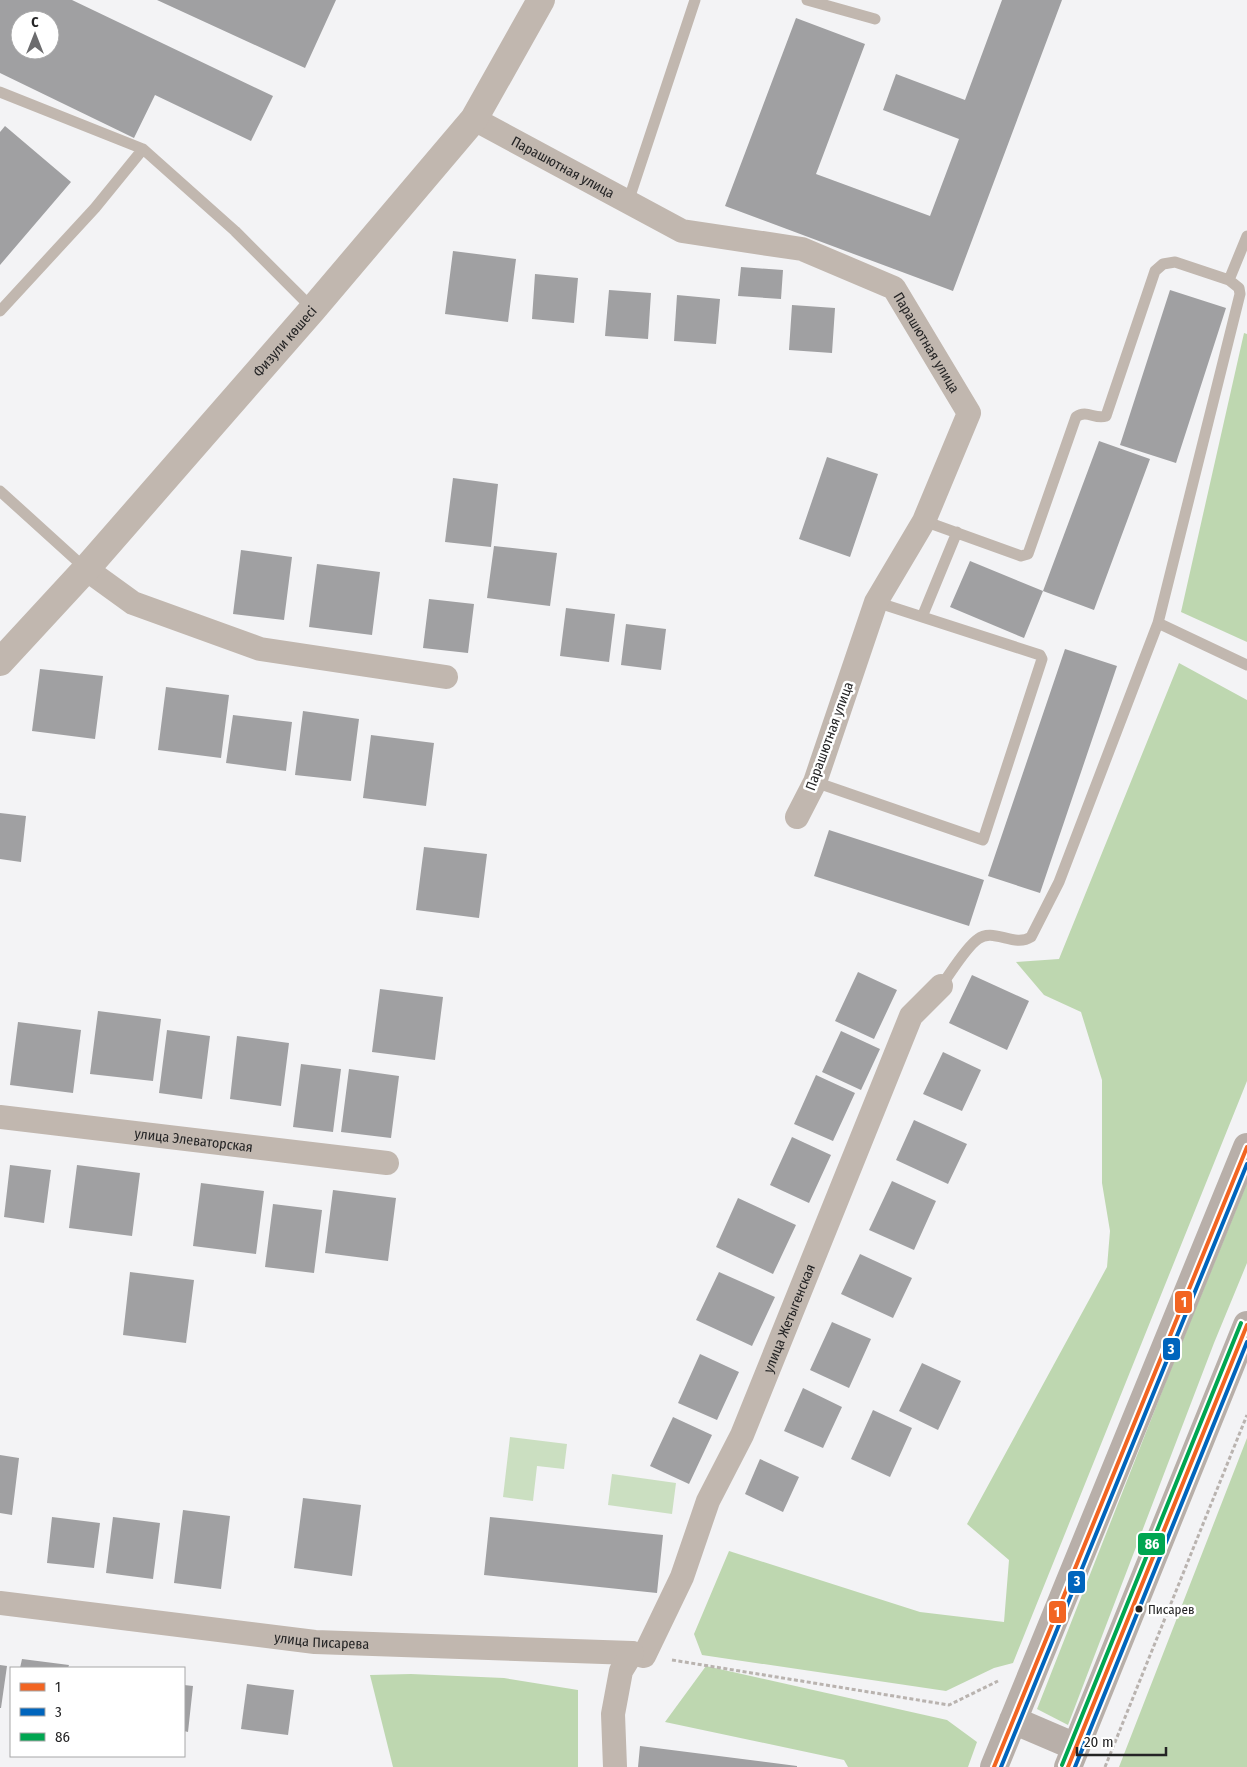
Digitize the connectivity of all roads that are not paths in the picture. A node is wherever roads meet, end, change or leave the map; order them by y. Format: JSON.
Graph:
{"nodes":[{"id":1,"x":541,"y":0,"type":"edge"},
{"id":2,"x":695,"y":0,"type":"edge"},
{"id":3,"x":806,"y":0,"type":"edge"},
{"id":4,"x":875,"y":19,"type":"dead end"},
{"id":5,"x":0,"y":92,"type":"edge"},
{"id":6,"x":474,"y":119,"type":"junction"},
{"id":7,"x":143,"y":149,"type":"junction"},
{"id":8,"x":628,"y":202,"type":"junction"},
{"id":9,"x":1247,"y":236,"type":"edge"},
{"id":10,"x":1229,"y":280,"type":"junction"},
{"id":11,"x":313,"y":309,"type":"junction"},
{"id":12,"x":0,"y":311,"type":"edge"},
{"id":13,"x":0,"y":491,"type":"edge"},
{"id":14,"x":924,"y":521,"type":"junction"},
{"id":15,"x":957,"y":532,"type":"junction"},
{"id":16,"x":86,"y":569,"type":"junction"},
{"id":17,"x":876,"y":602,"type":"junction"},
{"id":18,"x":922,"y":617,"type":"junction"},
{"id":19,"x":1158,"y":624,"type":"junction"},
{"id":20,"x":0,"y":662,"type":"edge"},
{"id":21,"x":1247,"y":665,"type":"edge"},
{"id":22,"x":446,"y":677,"type":"dead end"},
{"id":23,"x":815,"y":782,"type":"junction"},
{"id":24,"x":797,"y":817,"type":"dead end"},
{"id":25,"x":941,"y":986,"type":"joint"},
{"id":26,"x":0,"y":1117,"type":"edge"},
{"id":27,"x":1247,"y":1147,"type":"edge"},
{"id":28,"x":387,"y":1163,"type":"dead end"},
{"id":29,"x":1247,"y":1325,"type":"edge"},
{"id":30,"x":0,"y":1603,"type":"edge"},
{"id":31,"x":638,"y":1654,"type":"junction"},
{"id":32,"x":1013,"y":1720,"type":"junction"},
{"id":33,"x":1072,"y":1757,"type":"edge"},
{"id":34,"x":615,"y":1767,"type":"edge"},
{"id":35,"x":994,"y":1767,"type":"edge"}],
"edges":[{"from":1,"to":6,"type":"street","name":"Физули көшесі"},
{"from":2,"to":8,"type":"lane"},
{"from":3,"to":4,"type":"lane"},
{"from":5,"to":7,"type":"lane"},
{"from":6,"to":8,"type":"street","name":"Парашютная улица"},
{"from":6,"to":11,"type":"street","name":"Физули көшесі"},
{"from":7,"to":11,"type":"lane"},
{"from":7,"to":12,"type":"lane"},
{"from":8,"to":14,"type":"street","name":"Парашютная улица"},
{"from":9,"to":10,"type":"lane"},
{"from":10,"to":15,"type":"lane"},
{"from":10,"to":19,"type":"lane"},
{"from":11,"to":16,"type":"street","name":"Физули көшесі"},
{"from":13,"to":16,"type":"lane"},
{"from":14,"to":15,"type":"lane"},
{"from":14,"to":17,"type":"street","name":"Парашютная улица"},
{"from":15,"to":18,"type":"lane"},
{"from":16,"to":20,"type":"street","name":"Физули көшесі"},
{"from":16,"to":22,"type":"street"},
{"from":17,"to":18,"type":"lane"},
{"from":17,"to":23,"type":"street","name":"Парашютная улица"},
{"from":18,"to":23,"type":"lane"},
{"from":19,"to":21,"type":"lane"},
{"from":19,"to":25,"type":"lane"},
{"from":23,"to":24,"type":"street","name":"Парашютная улица"},
{"from":25,"to":31,"type":"street","name":"улица Жетыгенская"},
{"from":26,"to":28,"type":"street","name":"улица Элеваторская"},
{"from":27,"to":32,"type":"main road"},
{"from":29,"to":33,"type":"main road"},
{"from":30,"to":31,"type":"street","name":"улица Писарева"},
{"from":31,"to":34,"type":"street","name":"улица Жетыгенская"},
{"from":32,"to":33,"type":"main road"},
{"from":32,"to":35,"type":"main road"}]}
